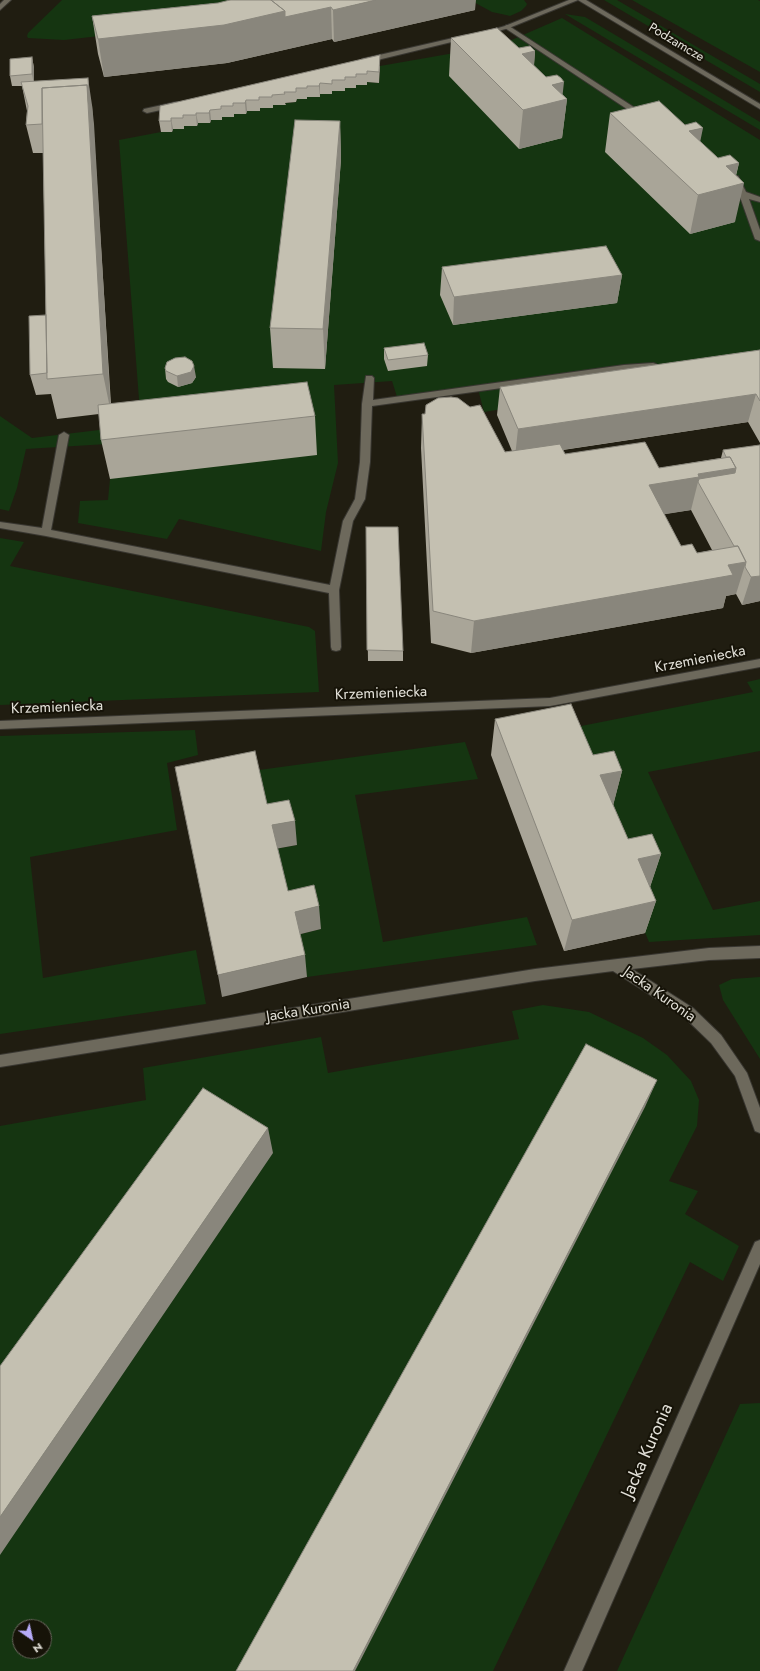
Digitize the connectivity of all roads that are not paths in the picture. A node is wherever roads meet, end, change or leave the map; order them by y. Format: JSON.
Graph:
{"nodes":[{"id":1,"x":8,"y":0,"type":"edge"},
{"id":2,"x":575,"y":0,"type":"edge"},
{"id":3,"x":581,"y":0,"type":"edge"},
{"id":4,"x":0,"y":8,"type":"edge"},
{"id":5,"x":507,"y":27,"type":"junction"},
{"id":6,"x":357,"y":63,"type":"edge"},
{"id":7,"x":184,"y":102,"type":"edge"},
{"id":8,"x":760,"y":107,"type":"edge"},
{"id":9,"x":147,"y":111,"type":"dead end"},
{"id":10,"x":650,"y":120,"type":"edge"},
{"id":11,"x":730,"y":171,"type":"edge"},
{"id":12,"x":743,"y":194,"type":"junction"},
{"id":13,"x":760,"y":200,"type":"edge"},
{"id":14,"x":759,"y":239,"type":"edge"},
{"id":15,"x":663,"y":366,"type":"edge"},
{"id":16,"x":369,"y":378,"type":"dead end"},
{"id":17,"x":367,"y":404,"type":"junction"},
{"id":18,"x":64,"y":435,"type":"dead end"},
{"id":19,"x":0,"y":525,"type":"edge"},
{"id":20,"x":46,"y":532,"type":"junction"},
{"id":21,"x":334,"y":590,"type":"junction"},
{"id":22,"x":336,"y":648,"type":"dead end"},
{"id":23,"x":760,"y":663,"type":"edge"},
{"id":24,"x":0,"y":725,"type":"edge"},
{"id":25,"x":760,"y":952,"type":"edge"},
{"id":26,"x":616,"y":966,"type":"junction"},
{"id":27,"x":0,"y":1061,"type":"edge"},
{"id":28,"x":760,"y":1126,"type":"edge"},
{"id":29,"x":760,"y":1247,"type":"edge"},
{"id":30,"x":573,"y":1671,"type":"edge"}],
"edges":[{"from":1,"to":4,"type":"street"},
{"from":2,"to":5,"type":"street"},
{"from":3,"to":8,"type":"street","name":"Podzamcze"},
{"from":5,"to":6,"type":"street"},
{"from":5,"to":10,"type":"street"},
{"from":7,"to":9,"type":"street"},
{"from":11,"to":12,"type":"street"},
{"from":12,"to":13,"type":"street"},
{"from":12,"to":14,"type":"street"},
{"from":15,"to":17,"type":"street"},
{"from":16,"to":17,"type":"street"},
{"from":17,"to":21,"type":"street"},
{"from":18,"to":20,"type":"street"},
{"from":19,"to":20,"type":"street"},
{"from":20,"to":21,"type":"street"},
{"from":21,"to":22,"type":"street"},
{"from":23,"to":24,"type":"street","name":"Krzemieniecka"},
{"from":25,"to":26,"type":"street","name":"Jacka Kuronia"},
{"from":26,"to":27,"type":"street","name":"Jacka Kuronia"},
{"from":26,"to":28,"type":"street","name":"Jacka Kuronia"},
{"from":29,"to":30,"type":"street","name":"Jacka Kuronia"}]}
